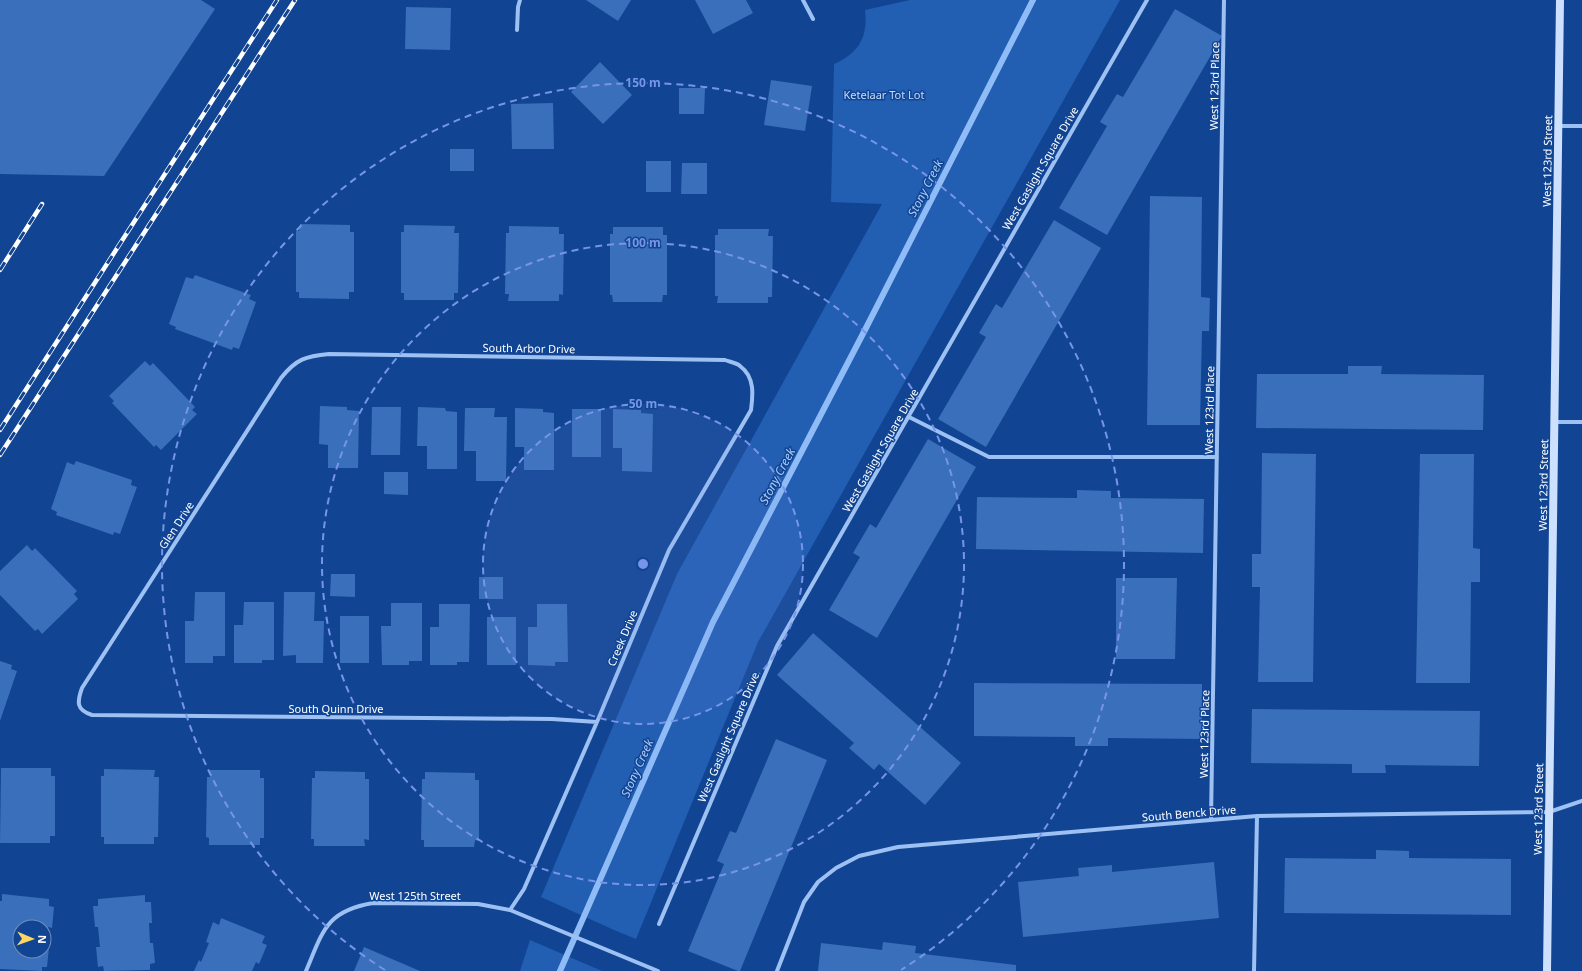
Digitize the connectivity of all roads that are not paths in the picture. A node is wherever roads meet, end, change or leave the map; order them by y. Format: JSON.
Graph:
{"nodes":[{"id":1,"x":520,"y":0,"type":"edge"},
{"id":2,"x":803,"y":0,"type":"edge"},
{"id":3,"x":1147,"y":0,"type":"edge"},
{"id":4,"x":1224,"y":0,"type":"edge"},
{"id":5,"x":1560,"y":0,"type":"edge"},
{"id":6,"x":813,"y":19,"type":"dead end"},
{"id":7,"x":517,"y":30,"type":"dead end"},
{"id":8,"x":1558,"y":126,"type":"junction"},
{"id":9,"x":1582,"y":126,"type":"edge"},
{"id":10,"x":301,"y":359,"type":"joint"},
{"id":11,"x":750,"y":378,"type":"joint"},
{"id":12,"x":909,"y":417,"type":"junction"},
{"id":13,"x":1554,"y":422,"type":"junction"},
{"id":14,"x":1582,"y":422,"type":"edge"},
{"id":15,"x":1217,"y":457,"type":"junction"},
{"id":16,"x":79,"y":706,"type":"joint"},
{"id":17,"x":597,"y":722,"type":"junction"},
{"id":18,"x":1582,"y":801,"type":"edge"},
{"id":19,"x":1549,"y":812,"type":"junction"},
{"id":20,"x":1257,"y":816,"type":"junction"},
{"id":21,"x":1211,"y":820,"type":"junction"},
{"id":22,"x":510,"y":910,"type":"junction"},
{"id":23,"x":659,"y":924,"type":"dead end"},
{"id":24,"x":306,"y":971,"type":"edge"},
{"id":25,"x":658,"y":971,"type":"edge"},
{"id":26,"x":777,"y":971,"type":"edge"},
{"id":27,"x":1254,"y":971,"type":"edge"},
{"id":28,"x":1547,"y":971,"type":"edge"}],
"edges":[{"from":1,"to":7,"type":"street"},
{"from":2,"to":6,"type":"street"},
{"from":3,"to":12,"type":"street","name":"West Gaslight Square Drive"},
{"from":4,"to":15,"type":"street","name":"West 123rd Place"},
{"from":5,"to":8,"type":"street","name":"West 123rd Street"},
{"from":8,"to":9,"type":"street"},
{"from":8,"to":13,"type":"street","name":"West 123rd Street"},
{"from":10,"to":11,"type":"street","name":"South Arbor Drive"},
{"from":10,"to":16,"type":"street","name":"Glen Drive"},
{"from":11,"to":17,"type":"street","name":"Creek Drive"},
{"from":12,"to":15,"type":"street"},
{"from":12,"to":23,"type":"street","name":"West Gaslight Square Drive"},
{"from":13,"to":14,"type":"street"},
{"from":13,"to":19,"type":"street","name":"West 123rd Street"},
{"from":15,"to":21,"type":"street","name":"West 123rd Place"},
{"from":16,"to":17,"type":"street","name":"South Quinn Drive"},
{"from":17,"to":22,"type":"street","name":"Creek Drive"},
{"from":18,"to":19,"type":"street","name":"South Benck Drive"},
{"from":19,"to":20,"type":"street","name":"South Benck Drive"},
{"from":19,"to":28,"type":"street","name":"West 123rd Street"},
{"from":20,"to":21,"type":"street","name":"South Benck Drive"},
{"from":20,"to":27,"type":"street"},
{"from":21,"to":26,"type":"street","name":"South Benck Drive"},
{"from":22,"to":24,"type":"street","name":"West 125th Street"},
{"from":22,"to":25,"type":"street","name":"West 125th Street"}]}
